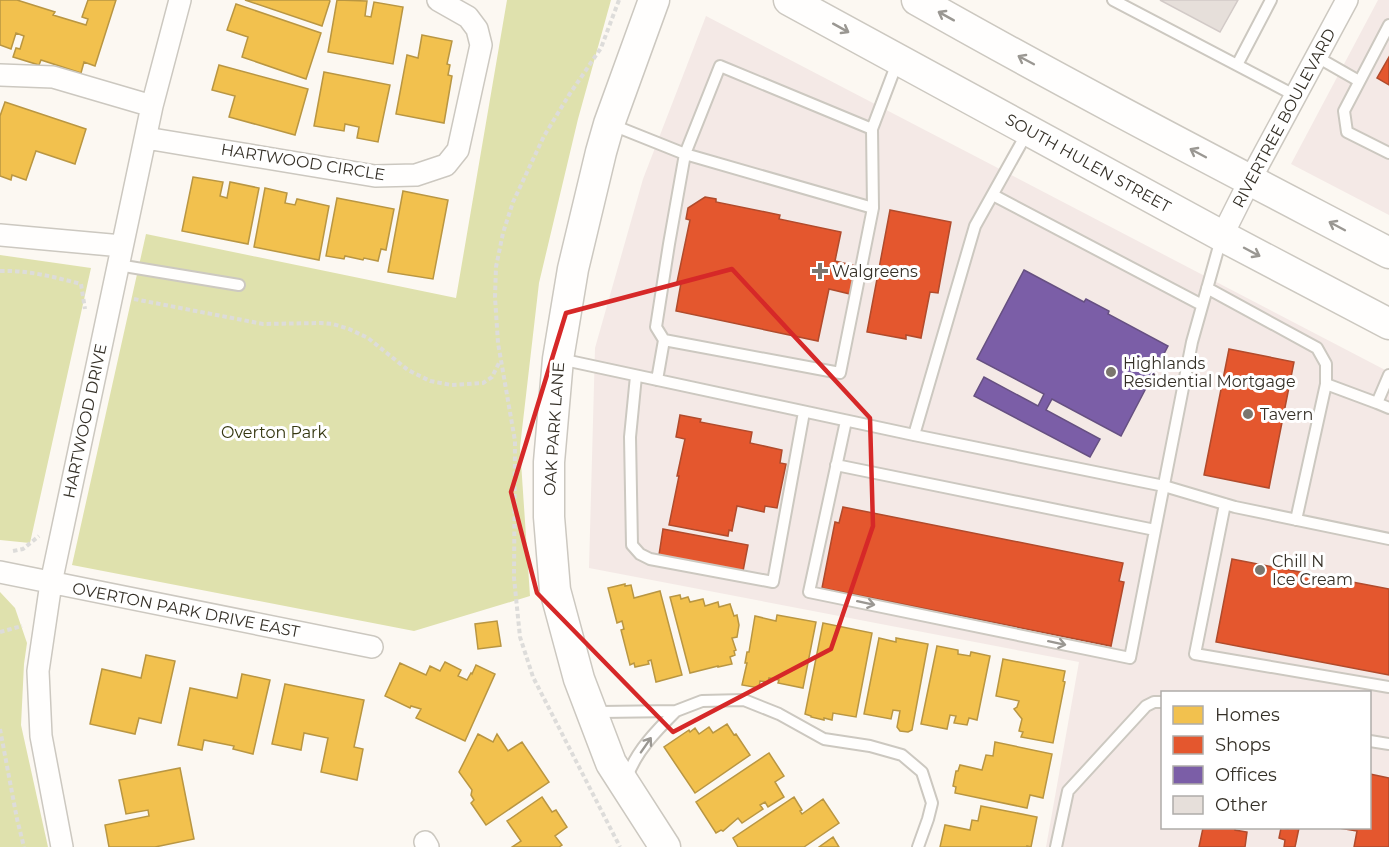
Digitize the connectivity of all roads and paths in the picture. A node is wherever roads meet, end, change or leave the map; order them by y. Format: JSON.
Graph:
{"nodes":[{"id":1,"x":180,"y":0,"type":"edge"},
{"id":2,"x":438,"y":0,"type":"edge"},
{"id":3,"x":619,"y":0,"type":"edge"},
{"id":4,"x":654,"y":0,"type":"edge"},
{"id":5,"x":789,"y":0,"type":"edge"},
{"id":6,"x":917,"y":0,"type":"edge"},
{"id":7,"x":1113,"y":0,"type":"edge"},
{"id":8,"x":1272,"y":0,"type":"edge"},
{"id":9,"x":1347,"y":0,"type":"edge"},
{"id":10,"x":1389,"y":25,"type":"edge"},
{"id":11,"x":1317,"y":57,"type":"junction"},
{"id":12,"x":898,"y":60,"type":"junction"},
{"id":13,"x":1237,"y":65,"type":"junction"},
{"id":14,"x":0,"y":75,"type":"edge"},
{"id":15,"x":1359,"y":81,"type":"junction"},
{"id":16,"x":1296,"y":96,"type":"junction"},
{"id":17,"x":152,"y":106,"type":"junction"},
{"id":18,"x":609,"y":124,"type":"junction"},
{"id":19,"x":872,"y":129,"type":"junction"},
{"id":20,"x":1028,"y":130,"type":"junction"},
{"id":21,"x":146,"y":138,"type":"junction"},
{"id":22,"x":1389,"y":153,"type":"edge"},
{"id":23,"x":685,"y":154,"type":"junction"},
{"id":24,"x":1250,"y":180,"type":"junction"},
{"id":25,"x":993,"y":195,"type":"junction"},
{"id":26,"x":873,"y":208,"type":"junction"},
{"id":27,"x":0,"y":235,"type":"edge"},
{"id":28,"x":1222,"y":236,"type":"junction"},
{"id":29,"x":1389,"y":253,"type":"edge"},
{"id":30,"x":120,"y":256,"type":"junction"},
{"id":31,"x":0,"y":271,"type":"edge"},
{"id":32,"x":239,"y":285,"type":"dead end"},
{"id":33,"x":1207,"y":288,"type":"junction"},
{"id":34,"x":133,"y":299,"type":"dead end"},
{"id":35,"x":1202,"y":305,"type":"junction"},
{"id":36,"x":83,"y":318,"type":"dead end"},
{"id":37,"x":1389,"y":324,"type":"edge"},
{"id":38,"x":664,"y":340,"type":"junction"},
{"id":39,"x":558,"y":359,"type":"junction"},
{"id":40,"x":501,"y":360,"type":"junction"},
{"id":41,"x":1389,"y":375,"type":"edge"},
{"id":42,"x":636,"y":376,"type":"junction"},
{"id":43,"x":657,"y":380,"type":"junction"},
{"id":44,"x":1326,"y":384,"type":"junction"},
{"id":45,"x":1377,"y":403,"type":"junction"},
{"id":46,"x":1389,"y":408,"type":"edge"},
{"id":47,"x":804,"y":412,"type":"junction"},
{"id":48,"x":846,"y":421,"type":"junction"},
{"id":49,"x":914,"y":435,"type":"junction"},
{"id":50,"x":836,"y":465,"type":"junction"},
{"id":51,"x":1164,"y":486,"type":"junction"},
{"id":52,"x":1225,"y":504,"type":"junction"},
{"id":53,"x":1296,"y":520,"type":"junction"},
{"id":54,"x":1155,"y":530,"type":"junction"},
{"id":55,"x":39,"y":535,"type":"dead end"},
{"id":56,"x":1389,"y":539,"type":"edge"},
{"id":57,"x":12,"y":552,"type":"dead end"},
{"id":58,"x":0,"y":572,"type":"edge"},
{"id":59,"x":51,"y":583,"type":"junction"},
{"id":60,"x":372,"y":647,"type":"dead end"},
{"id":61,"x":1389,"y":687,"type":"edge"},
{"id":62,"x":1161,"y":702,"type":"edge"},
{"id":63,"x":590,"y":709,"type":"junction"},
{"id":64,"x":676,"y":711,"type":"junction"},
{"id":65,"x":0,"y":729,"type":"edge"},
{"id":66,"x":1371,"y":741,"type":"edge"},
{"id":67,"x":1389,"y":744,"type":"edge"},
{"id":68,"x":625,"y":784,"type":"junction"},
{"id":69,"x":24,"y":847,"type":"edge"},
{"id":70,"x":62,"y":847,"type":"edge"},
{"id":71,"x":620,"y":847,"type":"edge"},
{"id":72,"x":665,"y":847,"type":"edge"},
{"id":73,"x":918,"y":847,"type":"edge"},
{"id":74,"x":1056,"y":847,"type":"edge"}],
"edges":[{"from":1,"to":17,"type":"street","name":"HARTWOOD DRIVE"},
{"from":2,"to":21,"type":"street","name":"HARTWOOD CIRCLE"},
{"from":3,"to":40,"type":"path"},
{"from":4,"to":18,"type":"main road","name":"OAK PARK LANE"},
{"from":5,"to":12,"type":"main road","name":"SOUTH HULEN STREET","one_way":true},
{"from":24,"to":6,"type":"main road","one_way":true},
{"from":7,"to":13,"type":"lane"},
{"from":8,"to":13,"type":"lane"},
{"from":9,"to":11,"type":"street","name":"RIVERTREE BOULEVARD"},
{"from":10,"to":15,"type":"lane"},
{"from":11,"to":15,"type":"lane"},
{"from":11,"to":16,"type":"street","name":"RIVERTREE BOULEVARD"},
{"from":12,"to":19,"type":"lane"},
{"from":12,"to":20,"type":"main road","name":"SOUTH HULEN STREET"},
{"from":13,"to":16,"type":"lane"},
{"from":14,"to":17,"type":"street"},
{"from":15,"to":22,"type":"lane"},
{"from":16,"to":24,"type":"street","name":"RIVERTREE BOULEVARD"},
{"from":17,"to":21,"type":"street","name":"HARTWOOD DRIVE"},
{"from":18,"to":23,"type":"lane"},
{"from":18,"to":39,"type":"main road","name":"OAK PARK LANE"},
{"from":19,"to":23,"type":"lane"},
{"from":19,"to":26,"type":"lane"},
{"from":20,"to":25,"type":"lane"},
{"from":20,"to":28,"type":"main road","name":"SOUTH HULEN STREET"},
{"from":21,"to":30,"type":"street","name":"HARTWOOD DRIVE"},
{"from":23,"to":26,"type":"lane"},
{"from":23,"to":38,"type":"lane"},
{"from":24,"to":28,"type":"street","name":"RIVERTREE BOULEVARD"},
{"from":29,"to":24,"type":"main road","one_way":true},
{"from":25,"to":35,"type":"lane"},
{"from":25,"to":49,"type":"lane"},
{"from":26,"to":38,"type":"lane"},
{"from":27,"to":30,"type":"street"},
{"from":28,"to":33,"type":"lane"},
{"from":28,"to":37,"type":"main road","name":"SOUTH HULEN STREET","one_way":true},
{"from":30,"to":32,"type":"lane"},
{"from":30,"to":59,"type":"street","name":"HARTWOOD DRIVE"},
{"from":31,"to":36,"type":"path"},
{"from":33,"to":35,"type":"lane"},
{"from":33,"to":44,"type":"lane"},
{"from":34,"to":40,"type":"path"},
{"from":35,"to":51,"type":"lane"},
{"from":38,"to":43,"type":"lane"},
{"from":39,"to":42,"type":"lane"},
{"from":39,"to":63,"type":"main road","name":"OAK PARK LANE"},
{"from":40,"to":71,"type":"path"},
{"from":41,"to":45,"type":"lane"},
{"from":42,"to":43,"type":"lane"},
{"from":42,"to":47,"type":"lane"},
{"from":43,"to":47,"type":"lane"},
{"from":44,"to":45,"type":"lane"},
{"from":44,"to":53,"type":"lane"},
{"from":45,"to":46,"type":"lane"},
{"from":47,"to":48,"type":"lane"},
{"from":48,"to":49,"type":"lane"},
{"from":48,"to":50,"type":"lane"},
{"from":49,"to":51,"type":"lane"},
{"from":50,"to":54,"type":"lane"},
{"from":50,"to":54,"type":"lane","one_way":true},
{"from":51,"to":52,"type":"lane"},
{"from":51,"to":54,"type":"lane"},
{"from":52,"to":53,"type":"lane"},
{"from":52,"to":61,"type":"lane"},
{"from":53,"to":56,"type":"lane"},
{"from":55,"to":57,"type":"path"},
{"from":58,"to":59,"type":"street","name":"OVERTON PARK DRIVE EAST"},
{"from":59,"to":60,"type":"street","name":"OVERTON PARK DRIVE EAST"},
{"from":59,"to":70,"type":"street","name":"HARTWOOD DRIVE"},
{"from":62,"to":74,"type":"lane"},
{"from":63,"to":64,"type":"lane"},
{"from":63,"to":68,"type":"main road","name":"OAK PARK LANE"},
{"from":68,"to":64,"type":"lane","one_way":true},
{"from":64,"to":73,"type":"lane"},
{"from":65,"to":69,"type":"path"},
{"from":66,"to":67,"type":"lane"},
{"from":68,"to":72,"type":"main road","name":"OAK PARK LANE"}]}
